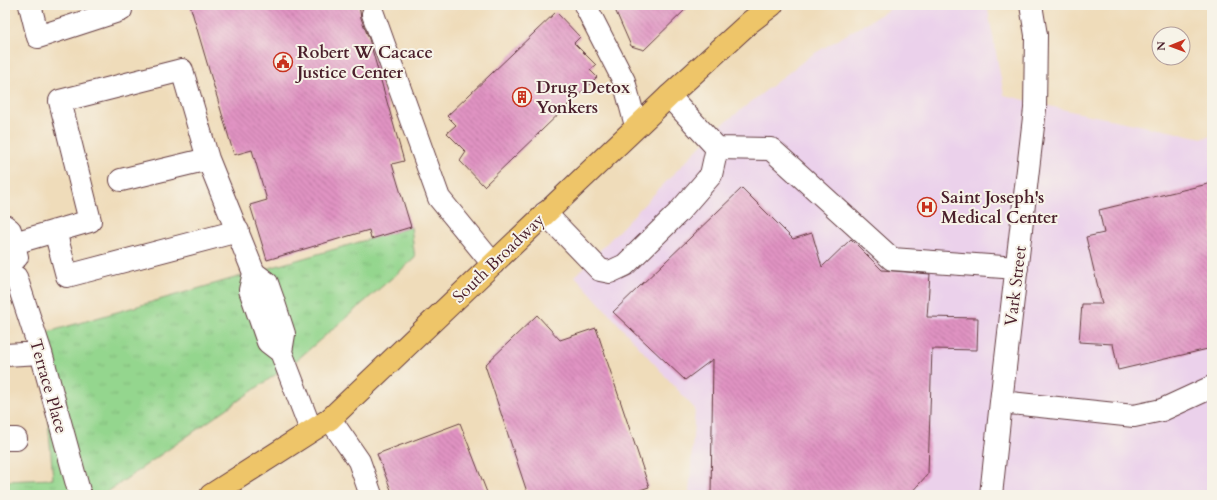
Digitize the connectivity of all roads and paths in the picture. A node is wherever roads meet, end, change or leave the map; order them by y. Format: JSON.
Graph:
{"nodes":[{"id":1,"x":30,"y":5,"type":"edge"},
{"id":2,"x":115,"y":5,"type":"edge"},
{"id":3,"x":585,"y":5,"type":"edge"},
{"id":4,"x":772,"y":5,"type":"edge"},
{"id":5,"x":1031,"y":5,"type":"edge"},
{"id":6,"x":373,"y":14,"type":"dead end"},
{"id":7,"x":669,"y":96,"type":"junction"},
{"id":8,"x":636,"y":126,"type":"junction"},
{"id":9,"x":717,"y":148,"type":"junction"},
{"id":10,"x":208,"y":159,"type":"junction"},
{"id":11,"x":121,"y":180,"type":"dead end"},
{"id":12,"x":546,"y":213,"type":"junction"},
{"id":13,"x":55,"y":231,"type":"junction"},
{"id":14,"x":238,"y":232,"type":"junction"},
{"id":15,"x":10,"y":235,"type":"edge"},
{"id":16,"x":493,"y":264,"type":"junction"},
{"id":17,"x":1017,"y":268,"type":"junction"},
{"id":18,"x":10,"y":270,"type":"edge"},
{"id":19,"x":41,"y":353,"type":"junction"},
{"id":20,"x":5,"y":355,"type":"edge"},
{"id":21,"x":1212,"y":387,"type":"edge"},
{"id":22,"x":1001,"y":402,"type":"junction"},
{"id":23,"x":330,"y":419,"type":"junction"},
{"id":24,"x":311,"y":430,"type":"junction"},
{"id":25,"x":80,"y":495,"type":"edge"},
{"id":26,"x":211,"y":495,"type":"edge"},
{"id":27,"x":371,"y":495,"type":"edge"},
{"id":28,"x":991,"y":495,"type":"edge"}],
"edges":[{"from":1,"to":2,"type":"street"},
{"from":3,"to":8,"type":"street"},
{"from":4,"to":7,"type":"main road","name":"South Broadway"},
{"from":5,"to":17,"type":"street","name":"Vark Street"},
{"from":6,"to":16,"type":"street"},
{"from":7,"to":8,"type":"main road","name":"South Broadway"},
{"from":7,"to":9,"type":"street"},
{"from":8,"to":12,"type":"main road","name":"South Broadway"},
{"from":9,"to":12,"type":"street"},
{"from":9,"to":17,"type":"street"},
{"from":10,"to":11,"type":"street"},
{"from":10,"to":13,"type":"street"},
{"from":10,"to":14,"type":"street"},
{"from":12,"to":16,"type":"main road","name":"South Broadway"},
{"from":13,"to":14,"type":"street"},
{"from":13,"to":15,"type":"street"},
{"from":14,"to":24,"type":"street"},
{"from":15,"to":18,"type":"street","name":"Terrace Place"},
{"from":16,"to":23,"type":"main road","name":"South Broadway"},
{"from":17,"to":22,"type":"street","name":"Vark Street"},
{"from":18,"to":19,"type":"street","name":"Terrace Place"},
{"from":19,"to":20,"type":"street"},
{"from":19,"to":25,"type":"street","name":"Terrace Place"},
{"from":21,"to":22,"type":"street"},
{"from":22,"to":28,"type":"street","name":"Vark Street"},
{"from":23,"to":24,"type":"main road","name":"South Broadway"},
{"from":23,"to":27,"type":"street"},
{"from":24,"to":26,"type":"main road","name":"South Broadway"}]}
